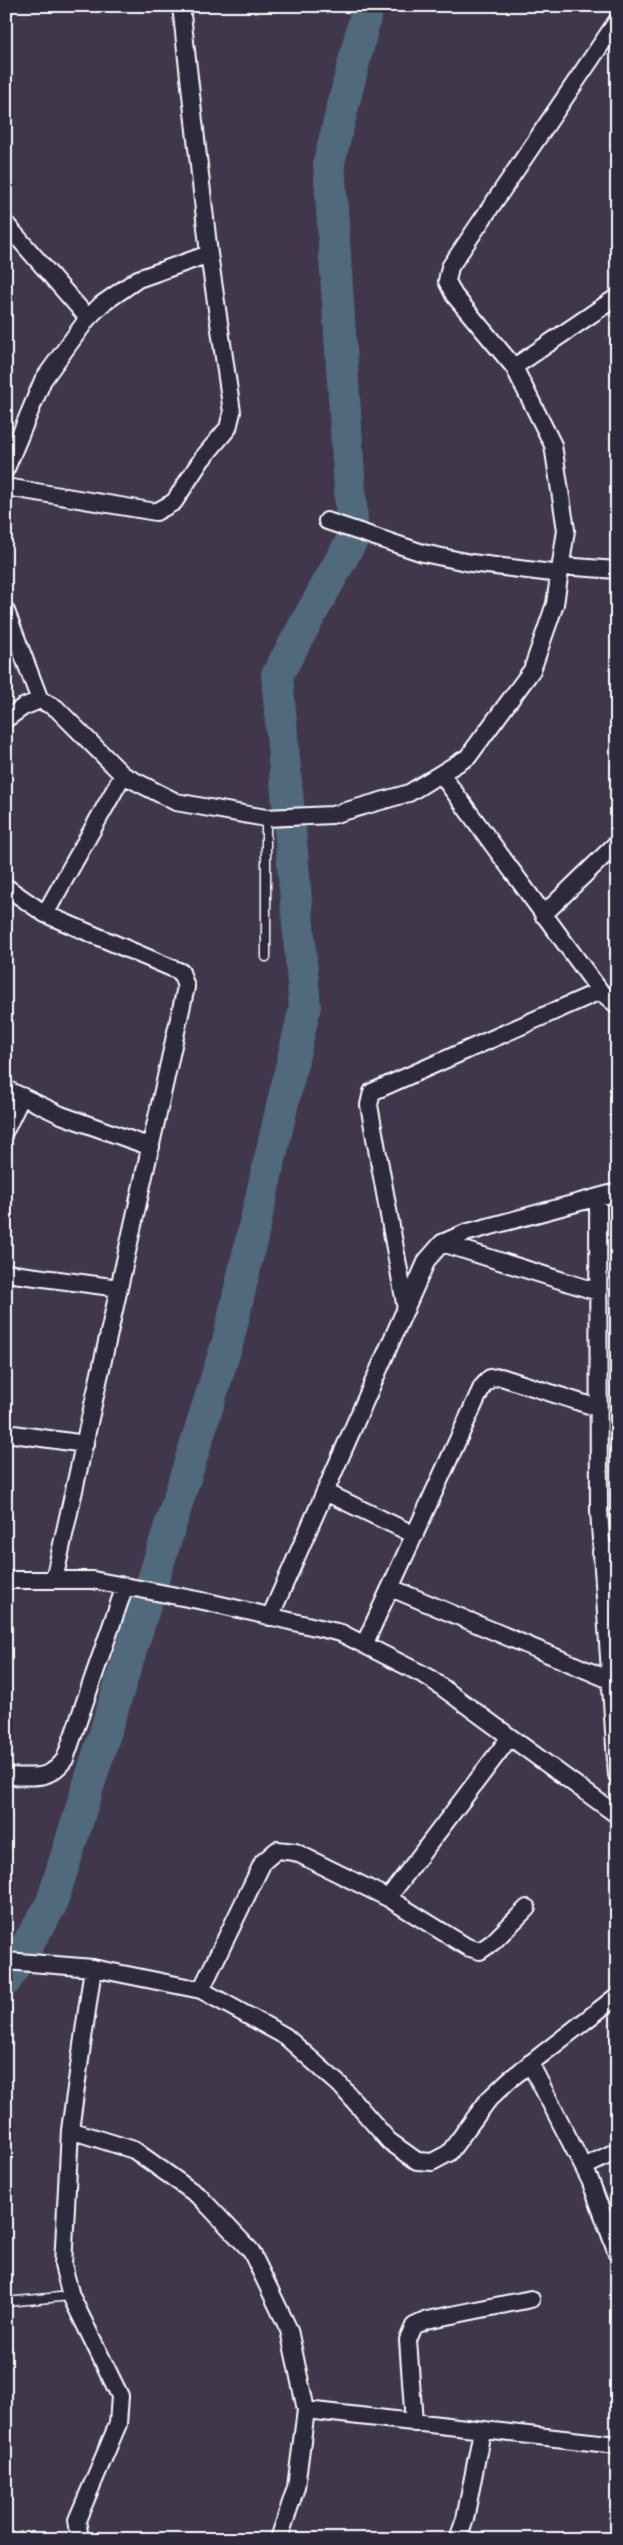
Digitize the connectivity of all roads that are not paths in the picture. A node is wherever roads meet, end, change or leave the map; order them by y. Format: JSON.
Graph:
{"nodes":[{"id":1,"x":181,"y":6,"type":"edge"},
{"id":2,"x":617,"y":21,"type":"edge"},
{"id":3,"x":6,"y":224,"type":"edge"},
{"id":4,"x":209,"y":254,"type":"junction"},
{"id":5,"x":617,"y":297,"type":"edge"},
{"id":6,"x":88,"y":318,"type":"junction"},
{"id":7,"x":514,"y":367,"type":"junction"},
{"id":8,"x":6,"y":469,"type":"edge"},
{"id":9,"x":6,"y":487,"type":"edge"},
{"id":10,"x":327,"y":521,"type":"dead end"},
{"id":11,"x":561,"y":570,"type":"junction"},
{"id":12,"x":617,"y":570,"type":"edge"},
{"id":13,"x":6,"y":611,"type":"edge"},
{"id":14,"x":40,"y":700,"type":"junction"},
{"id":15,"x":6,"y":719,"type":"edge"},
{"id":16,"x":441,"y":774,"type":"junction"},
{"id":17,"x":123,"y":775,"type":"junction"},
{"id":18,"x":274,"y":818,"type":"junction"},
{"id":19,"x":617,"y":844,"type":"edge"},
{"id":20,"x":6,"y":887,"type":"edge"},
{"id":21,"x":45,"y":914,"type":"junction"},
{"id":22,"x":542,"y":915,"type":"junction"},
{"id":23,"x":266,"y":958,"type":"dead end"},
{"id":24,"x":600,"y":991,"type":"junction"},
{"id":25,"x":617,"y":1005,"type":"edge"},
{"id":26,"x":6,"y":1089,"type":"edge"},
{"id":27,"x":22,"y":1096,"type":"junction"},
{"id":28,"x":6,"y":1129,"type":"edge"},
{"id":29,"x":150,"y":1147,"type":"junction"},
{"id":30,"x":617,"y":1192,"type":"edge"},
{"id":31,"x":598,"y":1197,"type":"junction"},
{"id":32,"x":442,"y":1243,"type":"junction"},
{"id":33,"x":6,"y":1273,"type":"edge"},
{"id":34,"x":119,"y":1288,"type":"junction"},
{"id":35,"x":598,"y":1292,"type":"junction"},
{"id":36,"x":406,"y":1310,"type":"junction"},
{"id":37,"x":598,"y":1408,"type":"junction"},
{"id":38,"x":6,"y":1434,"type":"edge"},
{"id":39,"x":85,"y":1444,"type":"junction"},
{"id":40,"x":325,"y":1492,"type":"junction"},
{"id":41,"x":415,"y":1535,"type":"junction"},
{"id":42,"x":609,"y":1551,"type":"edge"},
{"id":43,"x":6,"y":1580,"type":"edge"},
{"id":44,"x":54,"y":1580,"type":"junction"},
{"id":45,"x":125,"y":1586,"type":"junction"},
{"id":46,"x":391,"y":1588,"type":"junction"},
{"id":47,"x":270,"y":1616,"type":"junction"},
{"id":48,"x":364,"y":1645,"type":"junction"},
{"id":49,"x":610,"y":1680,"type":"junction"},
{"id":50,"x":510,"y":1737,"type":"junction"},
{"id":51,"x":617,"y":1775,"type":"edge"},
{"id":52,"x":6,"y":1776,"type":"edge"},
{"id":53,"x":617,"y":1815,"type":"edge"},
{"id":54,"x":388,"y":1898,"type":"junction"},
{"id":55,"x":527,"y":1908,"type":"dead end"},
{"id":56,"x":6,"y":1961,"type":"edge"},
{"id":57,"x":93,"y":1968,"type":"junction"},
{"id":58,"x":201,"y":1990,"type":"junction"},
{"id":59,"x":617,"y":1996,"type":"edge"},
{"id":60,"x":530,"y":2063,"type":"junction"},
{"id":61,"x":70,"y":2130,"type":"junction"},
{"id":62,"x":617,"y":2151,"type":"edge"},
{"id":63,"x":584,"y":2167,"type":"junction"},
{"id":64,"x":617,"y":2253,"type":"edge"},
{"id":65,"x":71,"y":2296,"type":"junction"},
{"id":66,"x":531,"y":2299,"type":"dead end"},
{"id":67,"x":6,"y":2302,"type":"edge"},
{"id":68,"x":306,"y":2410,"type":"junction"},
{"id":69,"x":414,"y":2423,"type":"junction"},
{"id":70,"x":482,"y":2431,"type":"junction"},
{"id":71,"x":617,"y":2445,"type":"edge"},
{"id":72,"x":80,"y":2539,"type":"edge"},
{"id":73,"x":279,"y":2539,"type":"edge"},
{"id":74,"x":458,"y":2539,"type":"edge"}],
"edges":[{"from":1,"to":4,"type":"street"},
{"from":2,"to":7,"type":"street"},
{"from":3,"to":6,"type":"street"},
{"from":4,"to":6,"type":"street"},
{"from":4,"to":9,"type":"street"},
{"from":5,"to":7,"type":"street"},
{"from":6,"to":8,"type":"street"},
{"from":7,"to":11,"type":"street"},
{"from":10,"to":11,"type":"street"},
{"from":11,"to":12,"type":"street"},
{"from":11,"to":16,"type":"street"},
{"from":13,"to":14,"type":"street"},
{"from":14,"to":15,"type":"street"},
{"from":14,"to":17,"type":"street"},
{"from":16,"to":18,"type":"street"},
{"from":16,"to":22,"type":"street"},
{"from":17,"to":18,"type":"street"},
{"from":17,"to":21,"type":"street"},
{"from":18,"to":23,"type":"lane"},
{"from":19,"to":22,"type":"street"},
{"from":20,"to":21,"type":"street"},
{"from":21,"to":29,"type":"street"},
{"from":22,"to":24,"type":"street"},
{"from":24,"to":25,"type":"street"},
{"from":24,"to":36,"type":"street"},
{"from":26,"to":27,"type":"street"},
{"from":27,"to":28,"type":"street"},
{"from":27,"to":29,"type":"street"},
{"from":29,"to":34,"type":"street"},
{"from":30,"to":31,"type":"street"},
{"from":31,"to":32,"type":"street"},
{"from":31,"to":35,"type":"street"},
{"from":32,"to":35,"type":"street"},
{"from":32,"to":36,"type":"street"},
{"from":33,"to":34,"type":"street"},
{"from":34,"to":39,"type":"street"},
{"from":35,"to":37,"type":"street"},
{"from":36,"to":40,"type":"street"},
{"from":37,"to":41,"type":"street"},
{"from":37,"to":42,"type":"street"},
{"from":38,"to":39,"type":"street"},
{"from":39,"to":44,"type":"street"},
{"from":40,"to":41,"type":"street"},
{"from":40,"to":47,"type":"street"},
{"from":41,"to":46,"type":"street"},
{"from":42,"to":49,"type":"street"},
{"from":43,"to":44,"type":"street"},
{"from":44,"to":45,"type":"street"},
{"from":45,"to":47,"type":"street"},
{"from":45,"to":52,"type":"street"},
{"from":46,"to":48,"type":"street"},
{"from":46,"to":49,"type":"street"},
{"from":47,"to":48,"type":"street"},
{"from":48,"to":50,"type":"street"},
{"from":49,"to":51,"type":"street"},
{"from":50,"to":53,"type":"street"},
{"from":50,"to":54,"type":"street"},
{"from":54,"to":55,"type":"street"},
{"from":54,"to":58,"type":"street"},
{"from":56,"to":57,"type":"street"},
{"from":57,"to":58,"type":"street"},
{"from":57,"to":61,"type":"street"},
{"from":58,"to":60,"type":"street"},
{"from":59,"to":60,"type":"street"},
{"from":60,"to":63,"type":"street"},
{"from":61,"to":65,"type":"street"},
{"from":61,"to":68,"type":"street"},
{"from":62,"to":63,"type":"street"},
{"from":63,"to":64,"type":"street"},
{"from":65,"to":67,"type":"lane"},
{"from":65,"to":72,"type":"street"},
{"from":66,"to":69,"type":"street"},
{"from":68,"to":69,"type":"street"},
{"from":68,"to":73,"type":"street"},
{"from":69,"to":70,"type":"street"},
{"from":70,"to":71,"type":"street"},
{"from":70,"to":74,"type":"street"}]}
